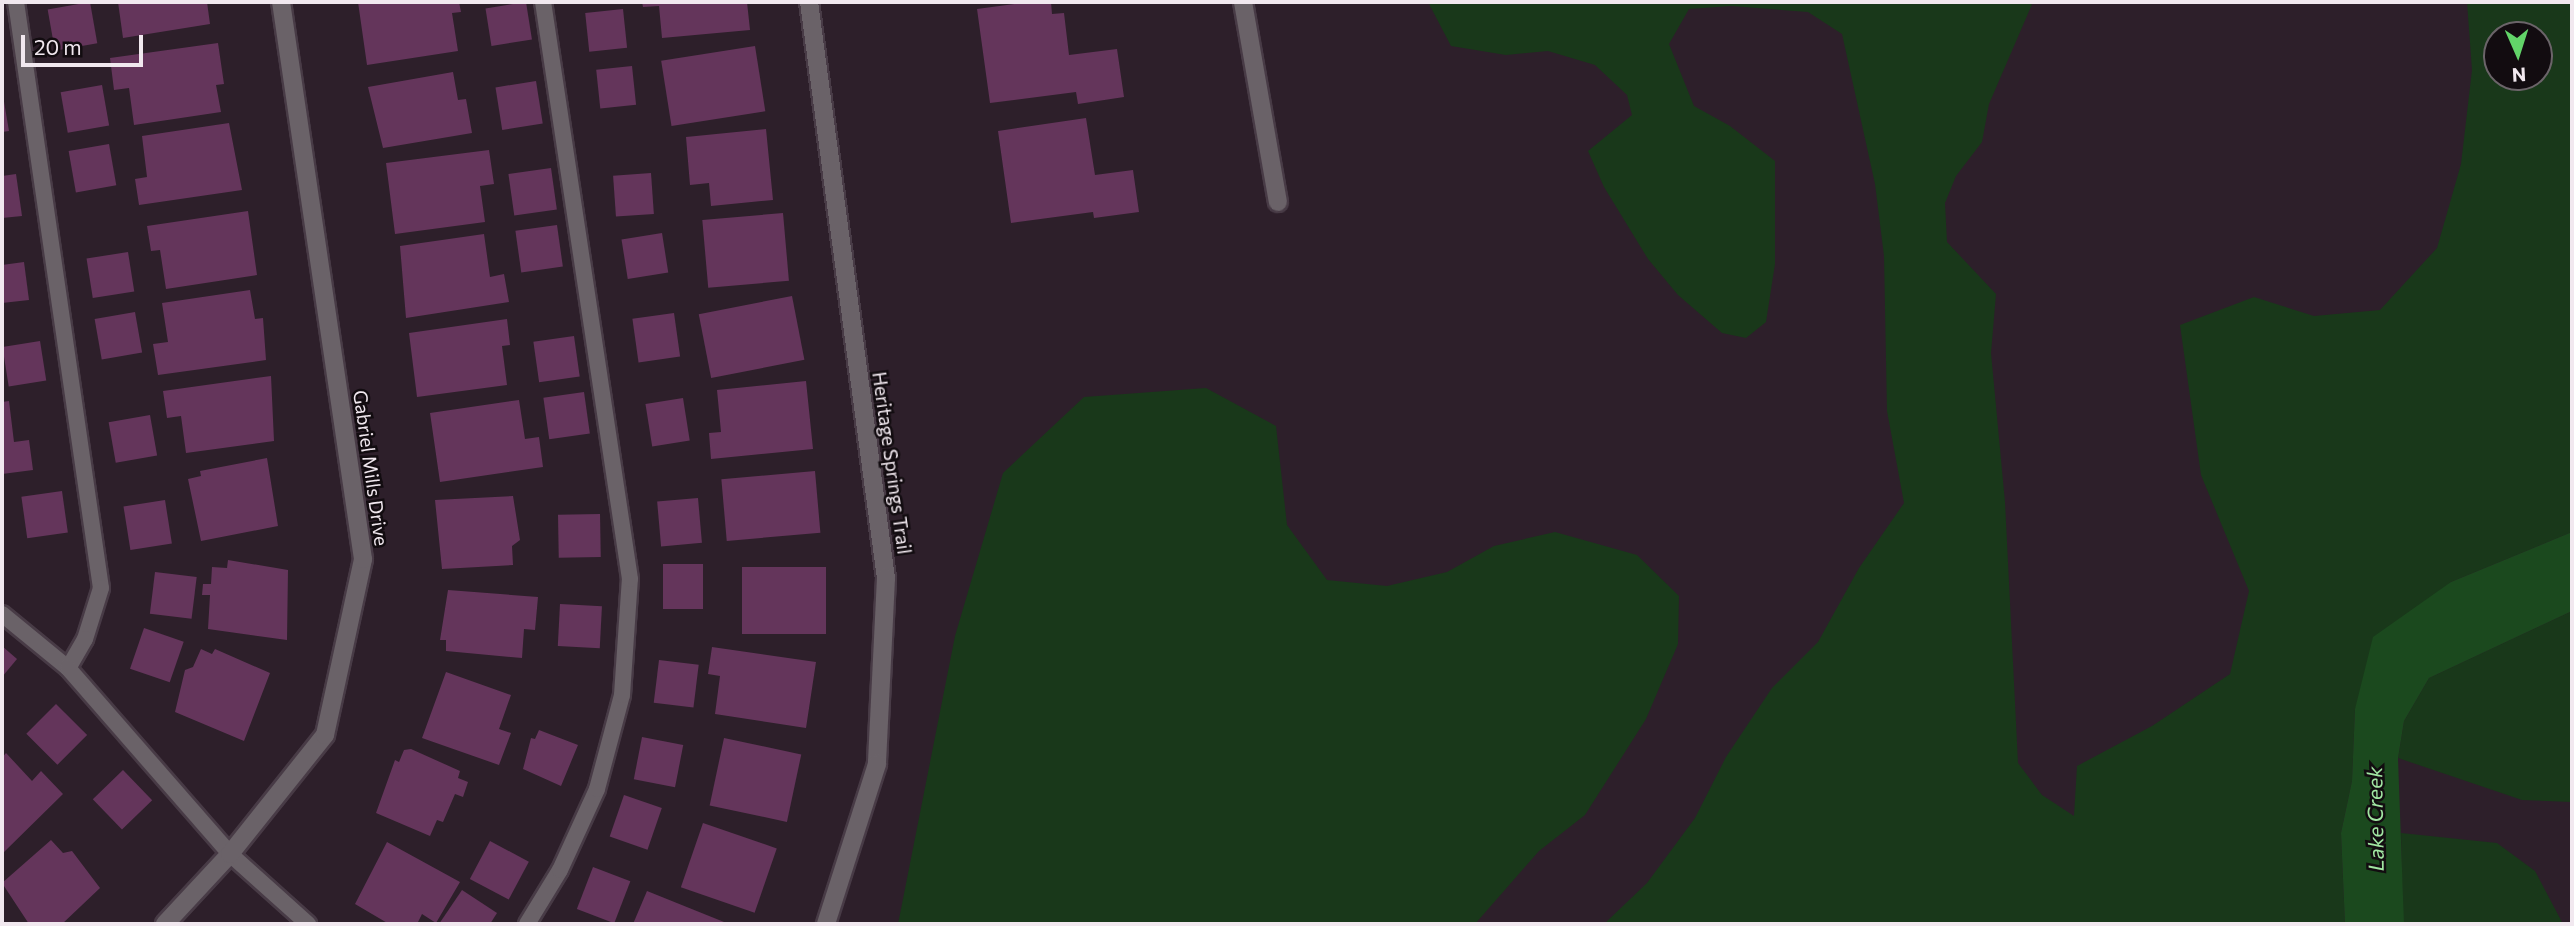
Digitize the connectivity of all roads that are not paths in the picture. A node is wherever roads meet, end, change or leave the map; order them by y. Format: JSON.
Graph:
{"nodes":[{"id":1,"x":16,"y":2,"type":"edge"},
{"id":2,"x":281,"y":2,"type":"edge"},
{"id":3,"x":544,"y":2,"type":"edge"},
{"id":4,"x":809,"y":2,"type":"edge"},
{"id":5,"x":1243,"y":2,"type":"edge"},
{"id":6,"x":1278,"y":202,"type":"dead end"},
{"id":7,"x":2,"y":614,"type":"edge"},
{"id":8,"x":68,"y":668,"type":"junction"},
{"id":9,"x":230,"y":854,"type":"junction"},
{"id":10,"x":165,"y":924,"type":"edge"},
{"id":11,"x":308,"y":924,"type":"edge"},
{"id":12,"x":527,"y":924,"type":"edge"},
{"id":13,"x":826,"y":924,"type":"edge"}],
"edges":[{"from":1,"to":8,"type":"lane"},
{"from":2,"to":9,"type":"street","name":"Gabriel Mills Drive"},
{"from":3,"to":12,"type":"lane"},
{"from":4,"to":13,"type":"street","name":"Heritage Springs Trail"},
{"from":5,"to":6,"type":"street"},
{"from":7,"to":8,"type":"lane"},
{"from":8,"to":9,"type":"lane"},
{"from":9,"to":10,"type":"street","name":"Gabriel Mills Drive"},
{"from":9,"to":11,"type":"lane"}]}
